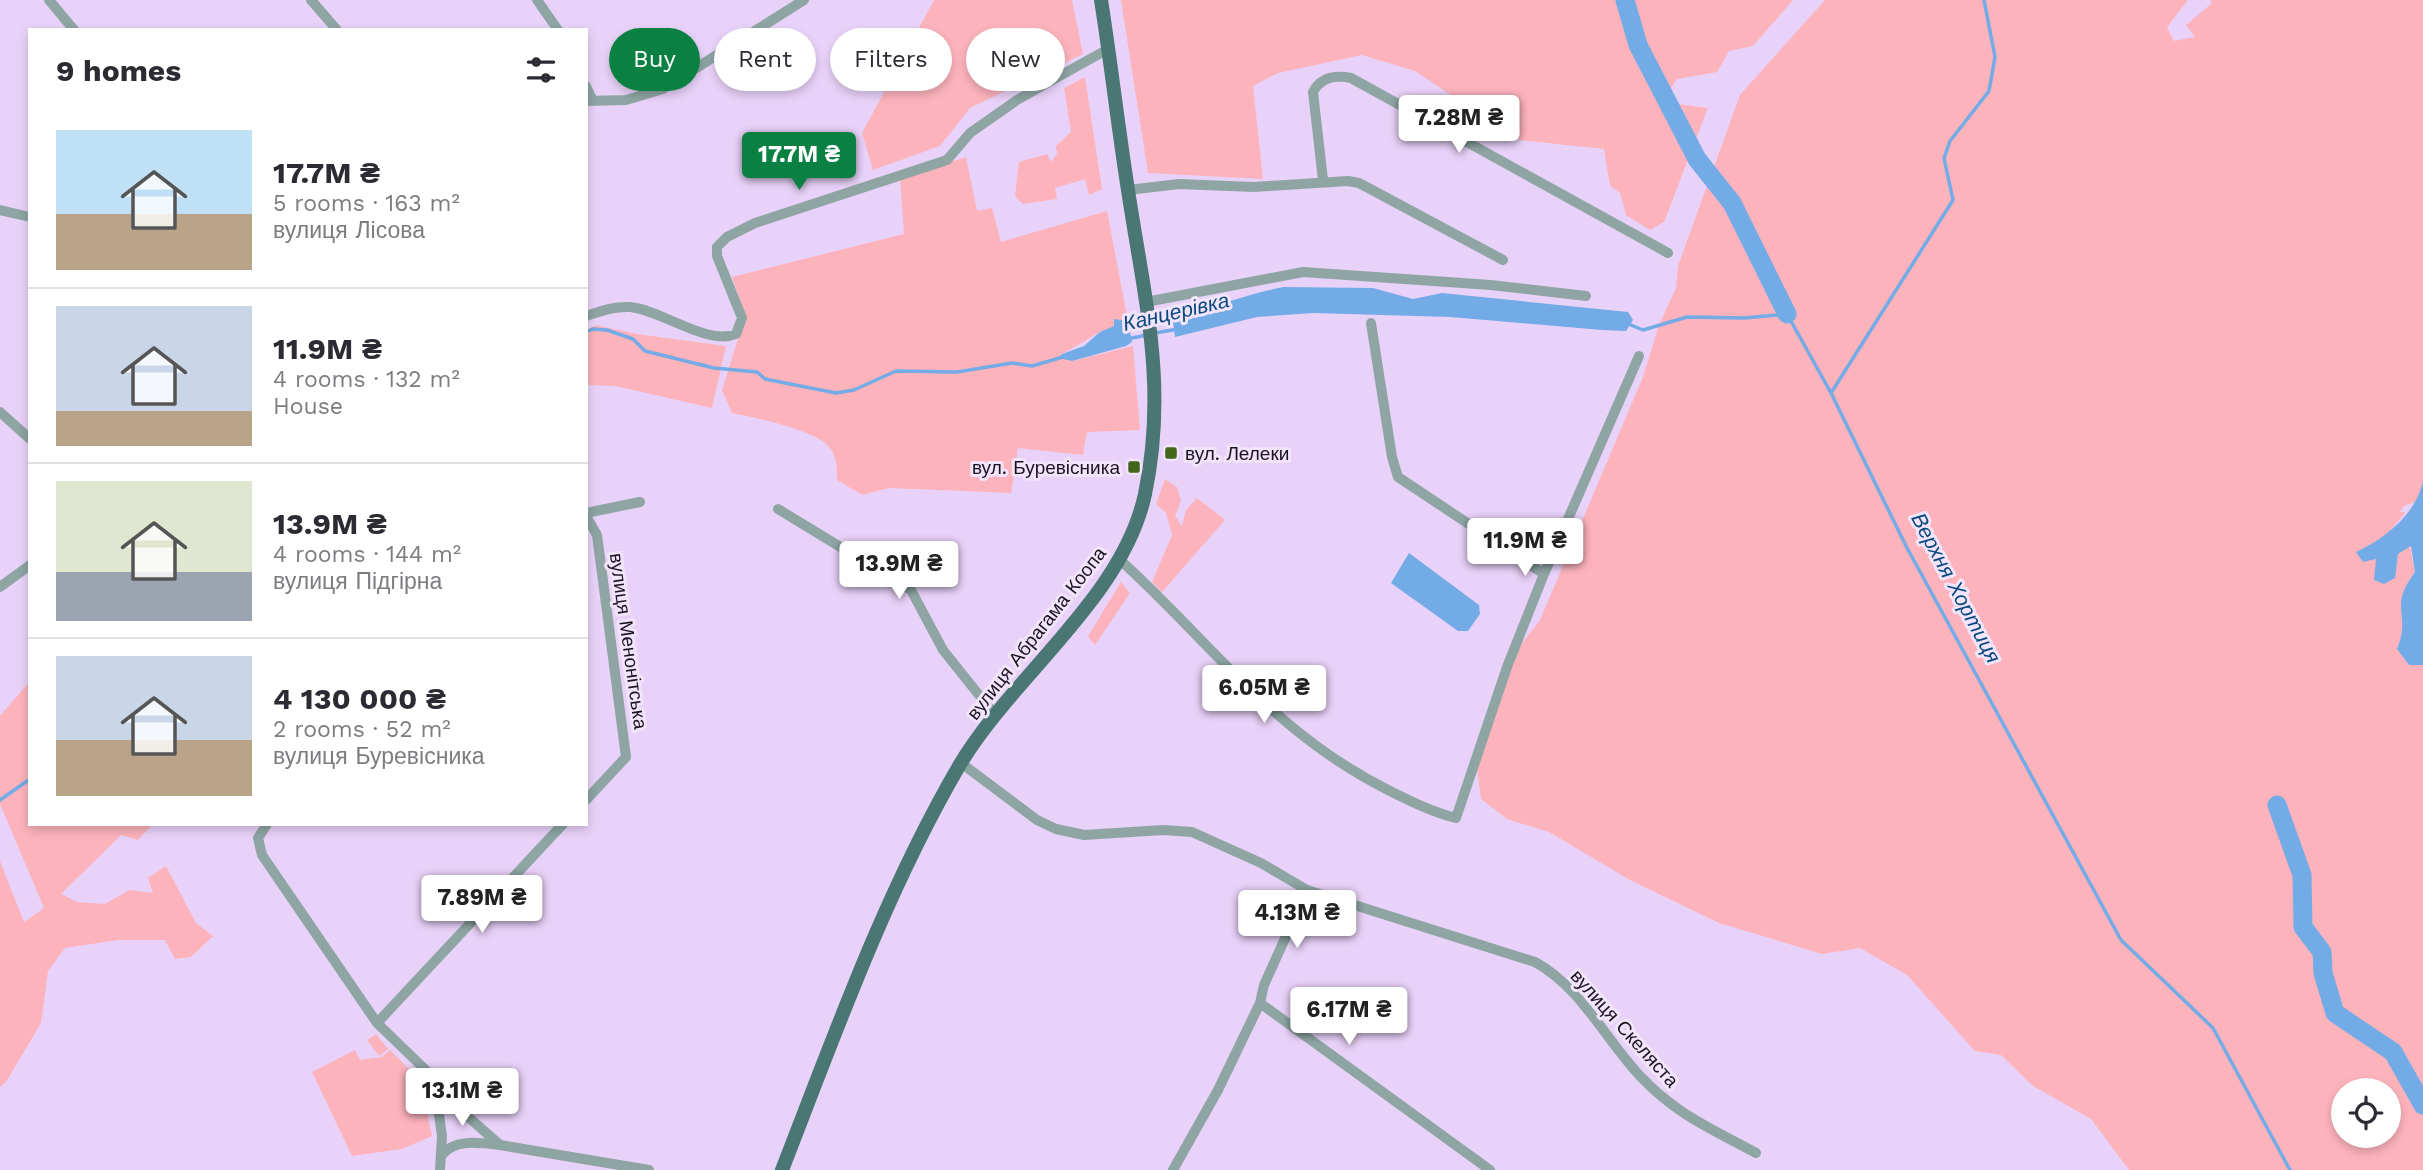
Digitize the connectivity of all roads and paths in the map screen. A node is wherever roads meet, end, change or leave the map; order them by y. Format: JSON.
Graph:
{"nodes":[{"id":1,"x":49,"y":0,"type":"edge"},
{"id":2,"x":311,"y":0,"type":"edge"},
{"id":3,"x":537,"y":0,"type":"edge"},
{"id":4,"x":804,"y":0,"type":"edge"},
{"id":5,"x":1101,"y":0,"type":"edge"},
{"id":6,"x":72,"y":28,"type":"edge"},
{"id":7,"x":335,"y":28,"type":"edge"},
{"id":8,"x":557,"y":28,"type":"edge"},
{"id":9,"x":1108,"y":49,"type":"junction"},
{"id":10,"x":590,"y":101,"type":"edge"},
{"id":11,"x":1323,"y":180,"type":"junction"},
{"id":12,"x":1128,"y":190,"type":"junction"},
{"id":13,"x":0,"y":209,"type":"edge"},
{"id":14,"x":28,"y":216,"type":"edge"},
{"id":15,"x":1668,"y":253,"type":"dead end"},
{"id":16,"x":1503,"y":260,"type":"dead end"},
{"id":17,"x":1587,"y":296,"type":"dead end"},
{"id":18,"x":1146,"y":302,"type":"junction"},
{"id":19,"x":588,"y":315,"type":"edge"},
{"id":20,"x":1371,"y":323,"type":"dead end"},
{"id":21,"x":1639,"y":356,"type":"dead end"},
{"id":22,"x":0,"y":412,"type":"edge"},
{"id":23,"x":28,"y":437,"type":"edge"},
{"id":24,"x":639,"y":502,"type":"dead end"},
{"id":25,"x":778,"y":509,"type":"dead end"},
{"id":26,"x":588,"y":514,"type":"edge"},
{"id":27,"x":588,"y":518,"type":"edge"},
{"id":28,"x":1119,"y":559,"type":"junction"},
{"id":29,"x":28,"y":566,"type":"edge"},
{"id":30,"x":1544,"y":574,"type":"junction"},
{"id":31,"x":0,"y":587,"type":"edge"},
{"id":32,"x":995,"y":715,"type":"junction"},
{"id":33,"x":961,"y":763,"type":"junction"},
{"id":34,"x":588,"y":798,"type":"edge"},
{"id":35,"x":266,"y":826,"type":"edge"},
{"id":36,"x":561,"y":826,"type":"edge"},
{"id":37,"x":1307,"y":890,"type":"junction"},
{"id":38,"x":1260,"y":1003,"type":"junction"},
{"id":39,"x":377,"y":1023,"type":"junction"},
{"id":40,"x":433,"y":1078,"type":"junction"},
{"id":41,"x":500,"y":1145,"type":"junction"},
{"id":42,"x":1756,"y":1153,"type":"dead end"},
{"id":43,"x":442,"y":1155,"type":"junction"},
{"id":44,"x":440,"y":1170,"type":"edge"},
{"id":45,"x":649,"y":1170,"type":"edge"},
{"id":46,"x":782,"y":1170,"type":"edge"},
{"id":47,"x":1173,"y":1170,"type":"edge"},
{"id":48,"x":1490,"y":1170,"type":"edge"}],
"edges":[{"from":1,"to":6,"type":"street"},
{"from":2,"to":7,"type":"street"},
{"from":3,"to":8,"type":"street"},
{"from":4,"to":10,"type":"street"},
{"from":5,"to":9,"type":"main road","name":"вулиця Абрагама Коопа"},
{"from":9,"to":12,"type":"main road","name":"вулиця Абрагама Коопа"},
{"from":9,"to":19,"type":"street"},
{"from":11,"to":12,"type":"street"},
{"from":11,"to":15,"type":"street"},
{"from":11,"to":16,"type":"street"},
{"from":12,"to":18,"type":"main road","name":"вулиця Абрагама Коопа"},
{"from":13,"to":14,"type":"street"},
{"from":17,"to":18,"type":"street"},
{"from":18,"to":28,"type":"main road","name":"вулиця Абрагама Коопа"},
{"from":20,"to":30,"type":"street"},
{"from":21,"to":30,"type":"street"},
{"from":22,"to":23,"type":"street"},
{"from":24,"to":26,"type":"street"},
{"from":25,"to":32,"type":"street"},
{"from":27,"to":34,"type":"street","name":"вулиця Менонітська"},
{"from":28,"to":30,"type":"street"},
{"from":28,"to":32,"type":"main road","name":"вулиця Абрагама Коопа"},
{"from":29,"to":31,"type":"street"},
{"from":32,"to":33,"type":"main road","name":"вулиця Абрагама Коопа"},
{"from":33,"to":37,"type":"street","name":"вулиця Скеляста"},
{"from":33,"to":46,"type":"main road","name":"вулиця Абрагама Коопа"},
{"from":35,"to":39,"type":"street"},
{"from":36,"to":39,"type":"street"},
{"from":37,"to":38,"type":"street"},
{"from":37,"to":42,"type":"street","name":"вулиця Скеляста"},
{"from":38,"to":47,"type":"street"},
{"from":38,"to":48,"type":"street"},
{"from":39,"to":40,"type":"street"},
{"from":40,"to":41,"type":"street"},
{"from":40,"to":43,"type":"street"},
{"from":41,"to":43,"type":"street"},
{"from":41,"to":45,"type":"street"},
{"from":43,"to":44,"type":"street"}]}
